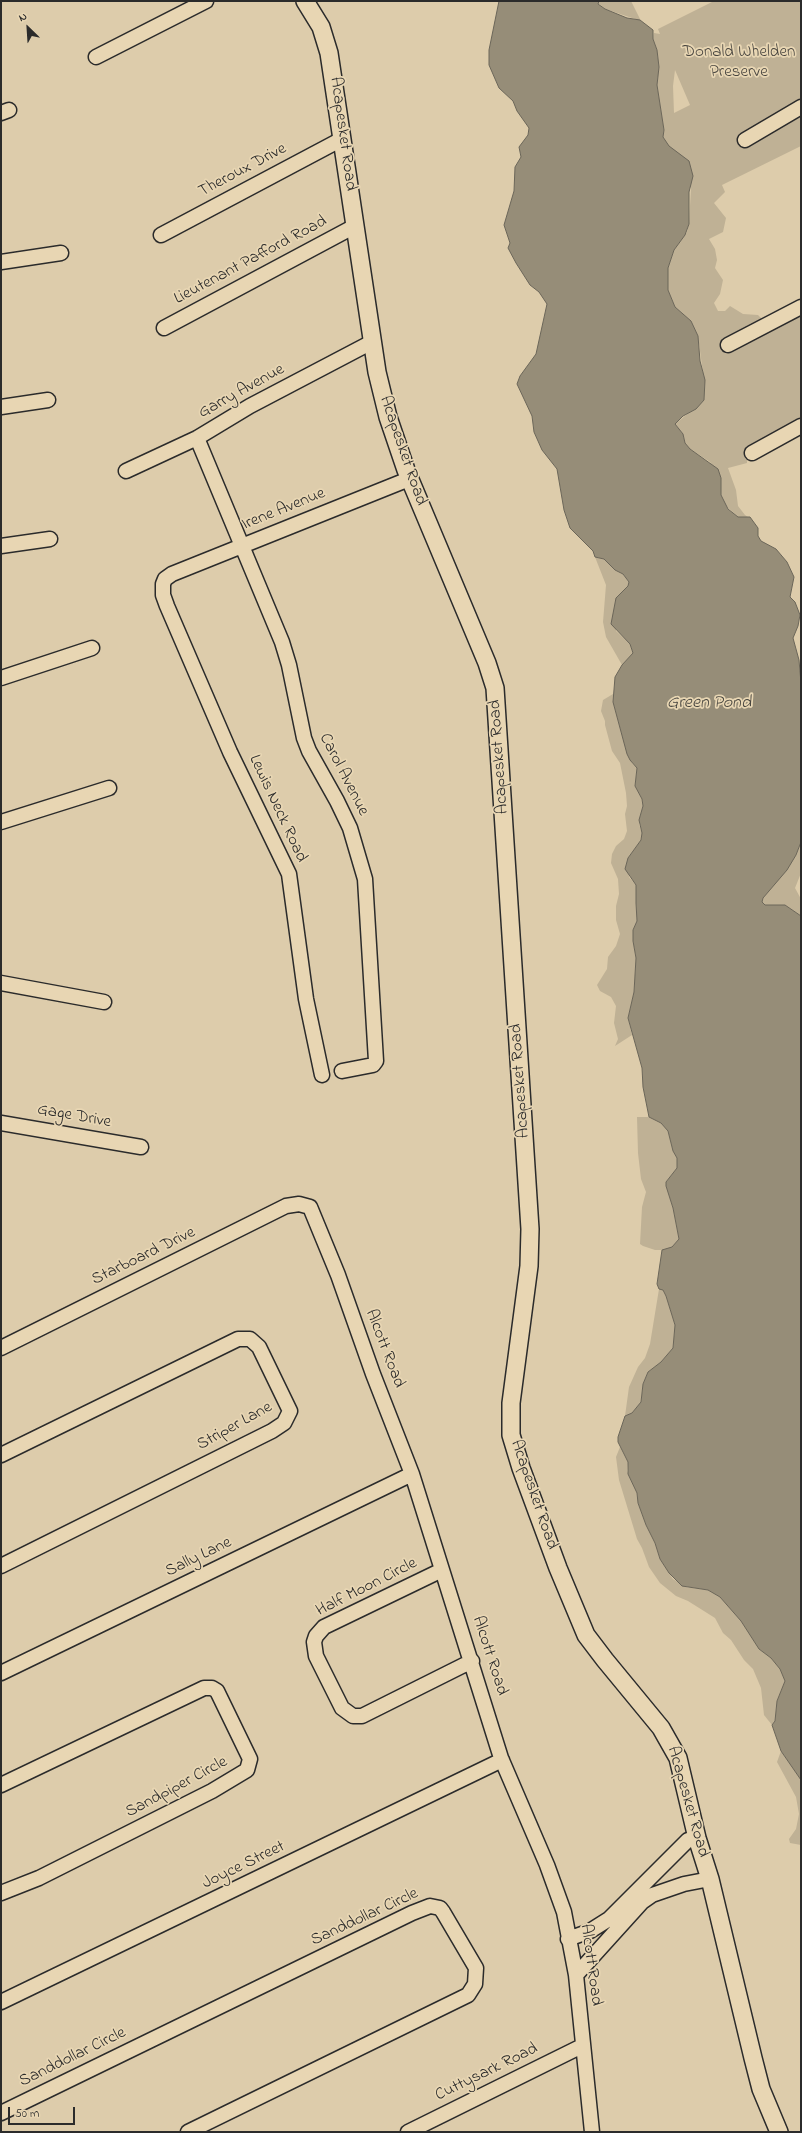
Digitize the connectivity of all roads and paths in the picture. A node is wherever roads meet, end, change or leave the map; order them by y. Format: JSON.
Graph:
{"nodes":[{"id":1,"x":206,"y":1,"type":"edge"},
{"id":2,"x":305,"y":1,"type":"edge"},
{"id":3,"x":96,"y":57,"type":"dead end"},
{"id":4,"x":801,"y":107,"type":"edge"},
{"id":5,"x":342,"y":139,"type":"junction"},
{"id":6,"x":745,"y":140,"type":"dead end"},
{"id":7,"x":355,"y":226,"type":"junction"},
{"id":8,"x":161,"y":235,"type":"dead end"},
{"id":9,"x":60,"y":253,"type":"dead end"},
{"id":10,"x":1,"y":262,"type":"edge"},
{"id":11,"x":801,"y":308,"type":"edge"},
{"id":12,"x":164,"y":328,"type":"dead end"},
{"id":13,"x":372,"y":342,"type":"junction"},
{"id":14,"x":728,"y":345,"type":"dead end"},
{"id":15,"x":48,"y":400,"type":"dead end"},
{"id":16,"x":1,"y":407,"type":"edge"},
{"id":17,"x":801,"y":426,"type":"edge"},
{"id":18,"x":197,"y":438,"type":"junction"},
{"id":19,"x":752,"y":453,"type":"dead end"},
{"id":20,"x":126,"y":471,"type":"dead end"},
{"id":21,"x":410,"y":479,"type":"junction"},
{"id":22,"x":50,"y":539,"type":"dead end"},
{"id":23,"x":1,"y":546,"type":"edge"},
{"id":24,"x":243,"y":546,"type":"junction"},
{"id":25,"x":172,"y":574,"type":"joint"},
{"id":26,"x":92,"y":648,"type":"dead end"},
{"id":27,"x":1,"y":678,"type":"edge"},
{"id":28,"x":109,"y":788,"type":"dead end"},
{"id":29,"x":1,"y":822,"type":"edge"},
{"id":30,"x":1,"y":983,"type":"edge"},
{"id":31,"x":104,"y":1002,"type":"dead end"},
{"id":32,"x":342,"y":1071,"type":"dead end"},
{"id":33,"x":322,"y":1075,"type":"dead end"},
{"id":34,"x":1,"y":1123,"type":"edge"},
{"id":35,"x":141,"y":1147,"type":"dead end"},
{"id":36,"x":304,"y":1204,"type":"joint"},
{"id":37,"x":1,"y":1348,"type":"edge"},
{"id":38,"x":1,"y":1455,"type":"edge"},
{"id":39,"x":412,"y":1474,"type":"junction"},
{"id":40,"x":1,"y":1566,"type":"edge"},
{"id":41,"x":442,"y":1570,"type":"junction"},
{"id":42,"x":472,"y":1661,"type":"junction"},
{"id":43,"x":1,"y":1674,"type":"edge"},
{"id":44,"x":502,"y":1760,"type":"junction"},
{"id":45,"x":1,"y":1785,"type":"edge"},
{"id":46,"x":697,"y":1838,"type":"junction"},
{"id":47,"x":710,"y":1879,"type":"junction"},
{"id":48,"x":1,"y":1893,"type":"edge"},
{"id":49,"x":568,"y":1939,"type":"junction"},
{"id":50,"x":576,"y":1975,"type":"junction"},
{"id":51,"x":1,"y":2002,"type":"edge"},
{"id":52,"x":582,"y":2046,"type":"junction"},
{"id":53,"x":1,"y":2113,"type":"edge"},
{"id":54,"x":188,"y":2132,"type":"edge"},
{"id":55,"x":408,"y":2132,"type":"edge"},
{"id":56,"x":592,"y":2132,"type":"edge"},
{"id":57,"x":780,"y":2132,"type":"edge"}],
"edges":[{"from":1,"to":3,"type":"street"},
{"from":2,"to":5,"type":"main road","name":"Acapesket Road"},
{"from":4,"to":6,"type":"street"},
{"from":5,"to":7,"type":"main road","name":"Acapesket Road"},
{"from":5,"to":8,"type":"street","name":"Theroux Drive"},
{"from":7,"to":12,"type":"street","name":"Lieutenant Pafford Road"},
{"from":7,"to":13,"type":"main road","name":"Acapesket Road"},
{"from":9,"to":10,"type":"street"},
{"from":11,"to":14,"type":"street"},
{"from":13,"to":18,"type":"street","name":"Garry Avenue"},
{"from":13,"to":21,"type":"main road","name":"Acapesket Road"},
{"from":15,"to":16,"type":"street"},
{"from":17,"to":19,"type":"street"},
{"from":18,"to":20,"type":"street","name":"Garry Avenue"},
{"from":18,"to":24,"type":"street","name":"Carol Avenue"},
{"from":21,"to":24,"type":"street","name":"Irene Avenue"},
{"from":21,"to":46,"type":"main road","name":"Acapesket Road"},
{"from":22,"to":23,"type":"street"},
{"from":24,"to":25,"type":"street","name":"Irene Avenue"},
{"from":24,"to":32,"type":"street","name":"Carol Avenue"},
{"from":25,"to":33,"type":"street","name":"Lewis Neck Road"},
{"from":26,"to":27,"type":"street"},
{"from":28,"to":29,"type":"street"},
{"from":30,"to":31,"type":"street"},
{"from":34,"to":35,"type":"street","name":"Gage Drive"},
{"from":36,"to":37,"type":"street","name":"Starboard Drive"},
{"from":36,"to":39,"type":"street","name":"Alcott Road"},
{"from":38,"to":40,"type":"street","name":"Striper Lane"},
{"from":39,"to":41,"type":"street","name":"Alcott Road"},
{"from":39,"to":43,"type":"street","name":"Sally Lane"},
{"from":41,"to":42,"type":"street","name":"Alcott Road"},
{"from":41,"to":42,"type":"street","name":"Half Moon Circle"},
{"from":42,"to":44,"type":"street","name":"Alcott Road"},
{"from":44,"to":49,"type":"street","name":"Alcott Road"},
{"from":44,"to":51,"type":"street","name":"Joyce Street"},
{"from":45,"to":48,"type":"street","name":"Sandpiper Circle"},
{"from":46,"to":47,"type":"main road","name":"Acapesket Road"},
{"from":46,"to":49,"type":"street"},
{"from":47,"to":50,"type":"street"},
{"from":47,"to":57,"type":"main road","name":"Acapesket Road"},
{"from":49,"to":50,"type":"street","name":"Alcott Road"},
{"from":50,"to":52,"type":"street","name":"Alcott Road"},
{"from":52,"to":55,"type":"street","name":"Cuttysark Road"},
{"from":52,"to":56,"type":"street","name":"Alcott Road"},
{"from":53,"to":54,"type":"street","name":"Sanddollar Circle"}]}
